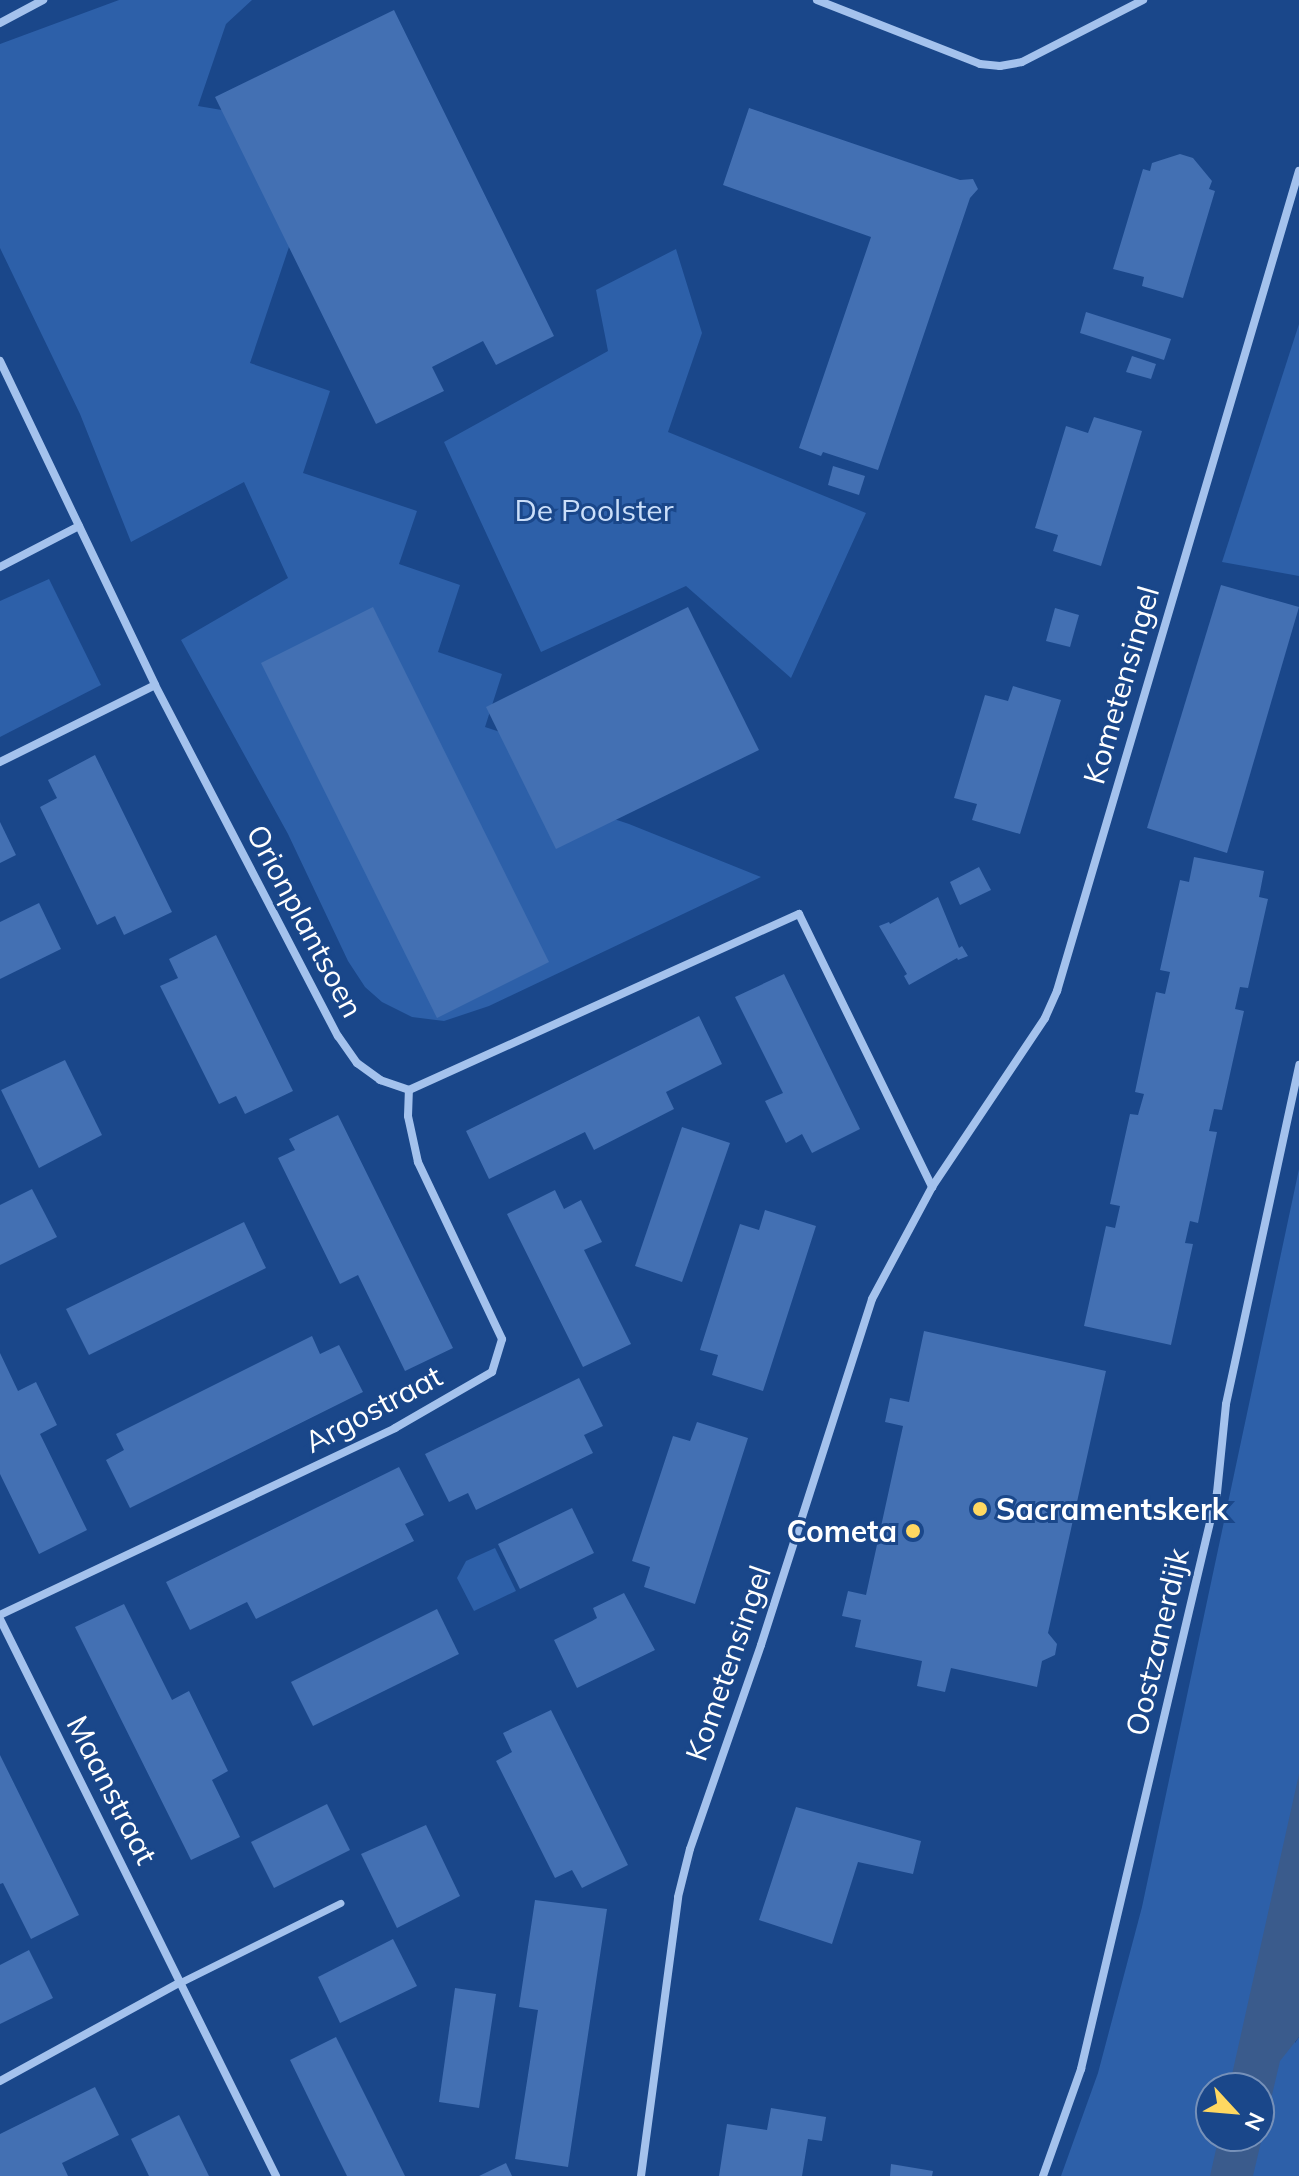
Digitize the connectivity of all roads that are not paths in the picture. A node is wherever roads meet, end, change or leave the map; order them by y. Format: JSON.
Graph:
{"nodes":[{"id":1,"x":43,"y":0,"type":"edge"},
{"id":2,"x":817,"y":0,"type":"edge"},
{"id":3,"x":1143,"y":0,"type":"edge"},
{"id":4,"x":0,"y":23,"type":"edge"},
{"id":5,"x":1299,"y":171,"type":"edge"},
{"id":6,"x":0,"y":361,"type":"edge"},
{"id":7,"x":79,"y":526,"type":"junction"},
{"id":8,"x":0,"y":567,"type":"edge"},
{"id":9,"x":155,"y":685,"type":"junction"},
{"id":10,"x":0,"y":762,"type":"edge"},
{"id":11,"x":1299,"y":1065,"type":"edge"},
{"id":12,"x":409,"y":1090,"type":"junction"},
{"id":13,"x":932,"y":1187,"type":"junction"},
{"id":14,"x":0,"y":1617,"type":"edge"},
{"id":15,"x":340,"y":1903,"type":"dead end"},
{"id":16,"x":181,"y":1982,"type":"junction"},
{"id":17,"x":0,"y":2081,"type":"edge"},
{"id":18,"x":276,"y":2176,"type":"edge"},
{"id":19,"x":641,"y":2176,"type":"edge"},
{"id":20,"x":1043,"y":2176,"type":"edge"}],
"edges":[{"from":1,"to":4,"type":"street"},
{"from":2,"to":3,"type":"street"},
{"from":5,"to":13,"type":"street","name":"Kometensingel"},
{"from":6,"to":7,"type":"street","name":"Orionplantsoen"},
{"from":7,"to":8,"type":"street"},
{"from":7,"to":9,"type":"street","name":"Orionplantsoen"},
{"from":9,"to":10,"type":"street"},
{"from":9,"to":12,"type":"street","name":"Orionplantsoen"},
{"from":11,"to":20,"type":"street","name":"Oostzanerdijk"},
{"from":12,"to":13,"type":"street"},
{"from":12,"to":14,"type":"street","name":"Argostraat"},
{"from":13,"to":19,"type":"street","name":"Kometensingel"},
{"from":14,"to":16,"type":"street","name":"Maanstraat"},
{"from":15,"to":16,"type":"street"},
{"from":16,"to":17,"type":"street"},
{"from":16,"to":18,"type":"street","name":"Maanstraat"}]}
